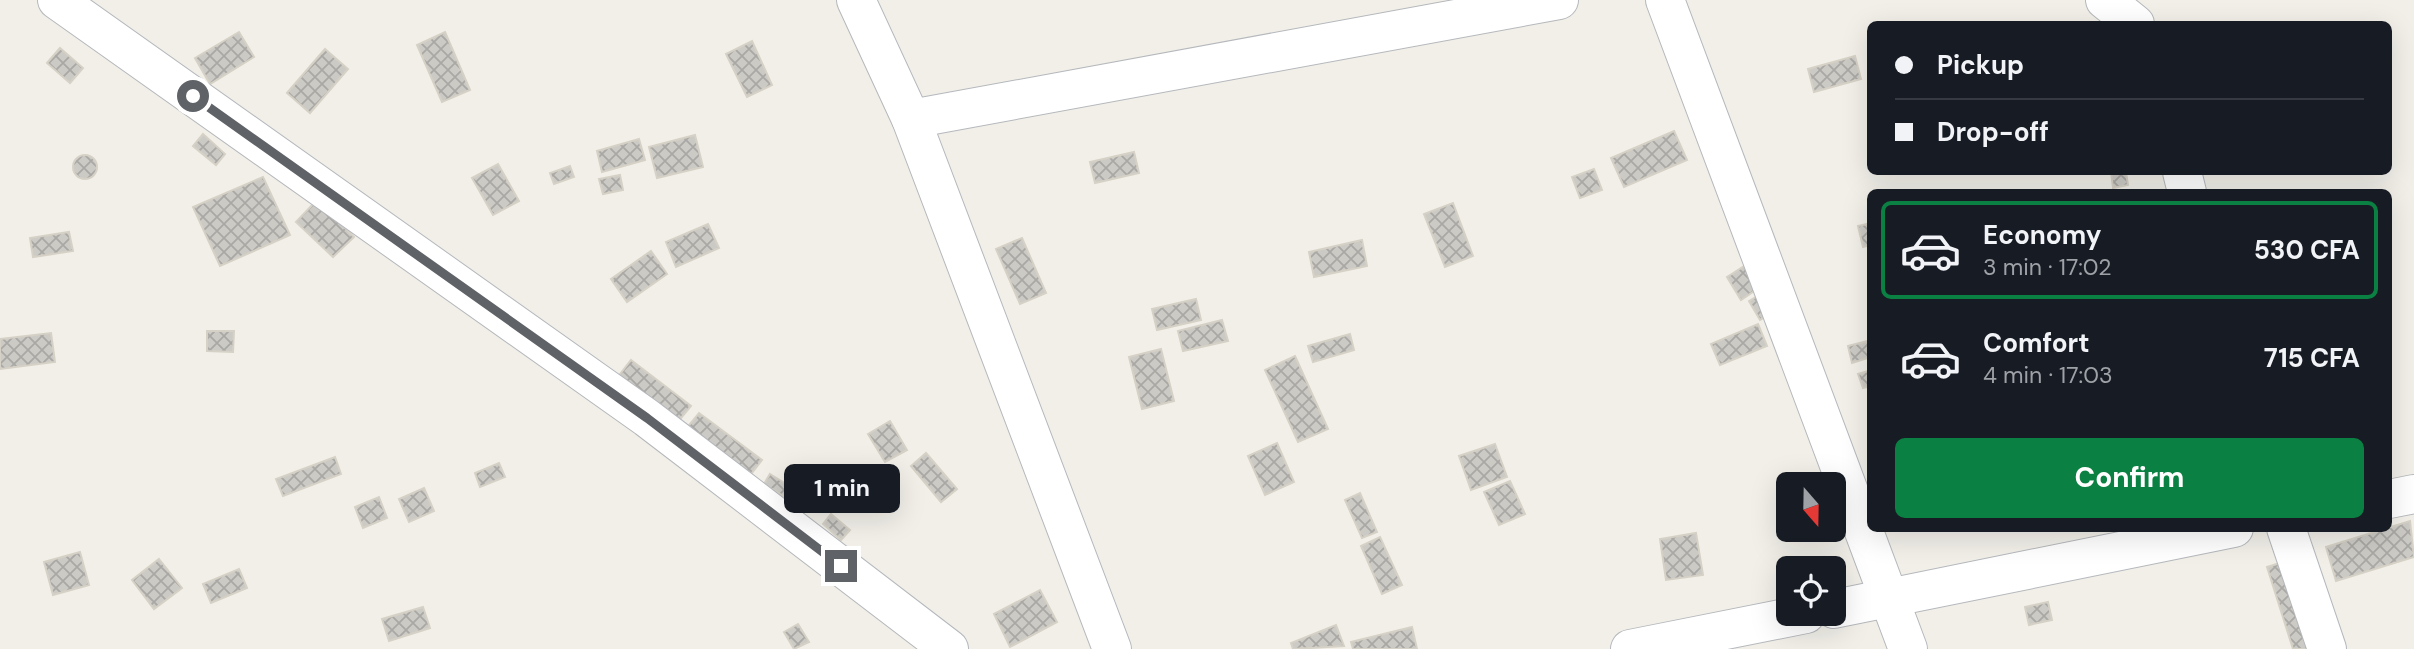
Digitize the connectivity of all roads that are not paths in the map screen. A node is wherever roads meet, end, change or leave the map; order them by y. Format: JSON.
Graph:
{"nodes":[{"id":1,"x":57,"y":0,"type":"edge"},
{"id":2,"x":856,"y":0,"type":"edge"},
{"id":3,"x":1559,"y":0,"type":"edge"},
{"id":4,"x":1665,"y":0,"type":"edge"},
{"id":5,"x":2105,"y":0,"type":"edge"},
{"id":6,"x":2132,"y":21,"type":"edge"},
{"id":7,"x":911,"y":119,"type":"junction"},
{"id":8,"x":2414,"y":494,"type":"edge"},
{"id":9,"x":2392,"y":498,"type":"edge"},
{"id":10,"x":2214,"y":532,"type":"edge"},
{"id":11,"x":2287,"y":532,"type":"edge"},
{"id":12,"x":1887,"y":598,"type":"junction"},
{"id":13,"x":1846,"y":607,"type":"edge"},
{"id":14,"x":1776,"y":620,"type":"edge"},
{"id":15,"x":949,"y":649,"type":"edge"},
{"id":16,"x":1112,"y":649,"type":"edge"},
{"id":17,"x":1630,"y":649,"type":"edge"},
{"id":18,"x":1908,"y":649,"type":"edge"},
{"id":19,"x":2327,"y":649,"type":"edge"}],
"edges":[{"from":1,"to":15,"type":"street"},
{"from":2,"to":7,"type":"street"},
{"from":3,"to":7,"type":"street"},
{"from":4,"to":12,"type":"street"},
{"from":5,"to":6,"type":"street"},
{"from":7,"to":16,"type":"street"},
{"from":8,"to":9,"type":"street"},
{"from":10,"to":12,"type":"street"},
{"from":11,"to":19,"type":"street"},
{"from":12,"to":13,"type":"street"},
{"from":12,"to":18,"type":"street"},
{"from":14,"to":17,"type":"street"}]}
